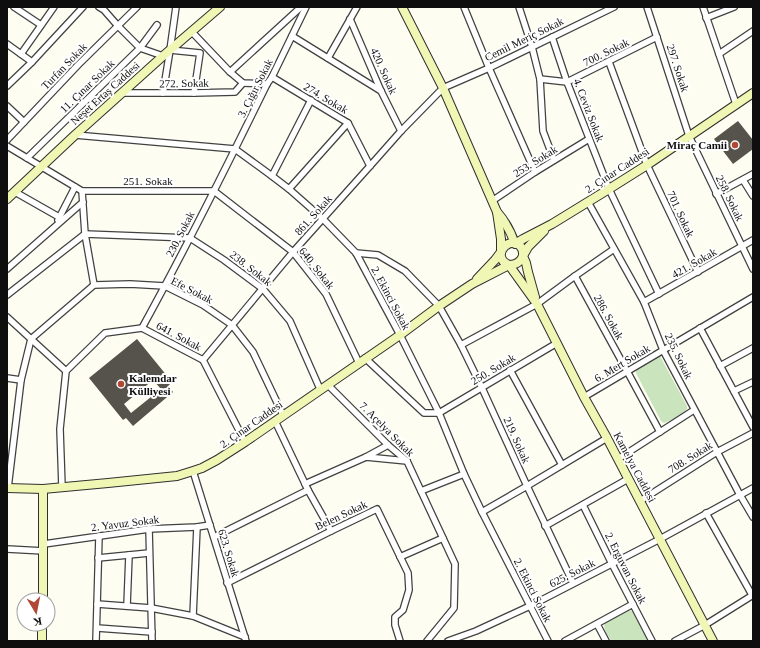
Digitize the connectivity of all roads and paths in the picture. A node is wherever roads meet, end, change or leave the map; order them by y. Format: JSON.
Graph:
{"nodes":[{"id":1,"x":14,"y":7,"type":"edge"},
{"id":2,"x":54,"y":7,"type":"edge"},
{"id":3,"x":83,"y":7,"type":"edge"},
{"id":4,"x":99,"y":7,"type":"edge"},
{"id":5,"x":137,"y":7,"type":"edge"},
{"id":6,"x":176,"y":7,"type":"edge"},
{"id":7,"x":220,"y":7,"type":"edge"},
{"id":8,"x":301,"y":7,"type":"edge"},
{"id":9,"x":306,"y":7,"type":"edge"},
{"id":10,"x":357,"y":7,"type":"edge"},
{"id":11,"x":402,"y":7,"type":"edge"},
{"id":12,"x":464,"y":7,"type":"edge"},
{"id":13,"x":519,"y":7,"type":"edge"},
{"id":14,"x":614,"y":7,"type":"edge"},
{"id":15,"x":647,"y":7,"type":"edge"},
{"id":16,"x":703,"y":7,"type":"edge"},
{"id":17,"x":734,"y":7,"type":"edge"},
{"id":18,"x":706,"y":18,"type":"junction"},
{"id":19,"x":350,"y":19,"type":"junction"},
{"id":20,"x":41,"y":25,"type":"junction"},
{"id":21,"x":157,"y":25,"type":"dead end"},
{"id":22,"x":118,"y":26,"type":"junction"},
{"id":23,"x":753,"y":31,"type":"edge"},
{"id":24,"x":192,"y":32,"type":"junction"},
{"id":25,"x":292,"y":36,"type":"junction"},
{"id":26,"x":552,"y":37,"type":"junction"},
{"id":27,"x":657,"y":38,"type":"junction"},
{"id":28,"x":7,"y":44,"type":"edge"},
{"id":29,"x":532,"y":47,"type":"junction"},
{"id":30,"x":140,"y":48,"type":"junction"},
{"id":31,"x":170,"y":50,"type":"junction"},
{"id":32,"x":21,"y":54,"type":"junction"},
{"id":33,"x":719,"y":54,"type":"junction"},
{"id":34,"x":163,"y":56,"type":"junction"},
{"id":35,"x":328,"y":58,"type":"junction"},
{"id":36,"x":32,"y":62,"type":"junction"},
{"id":37,"x":609,"y":62,"type":"junction"},
{"id":38,"x":489,"y":68,"type":"junction"},
{"id":39,"x":230,"y":72,"type":"junction"},
{"id":40,"x":272,"y":77,"type":"junction"},
{"id":41,"x":540,"y":79,"type":"junction"},
{"id":42,"x":567,"y":82,"type":"junction"},
{"id":43,"x":243,"y":83,"type":"junction"},
{"id":44,"x":267,"y":84,"type":"junction"},
{"id":45,"x":7,"y":86,"type":"edge"},
{"id":46,"x":443,"y":88,"type":"junction"},
{"id":47,"x":381,"y":91,"type":"junction"},
{"id":48,"x":122,"y":93,"type":"junction"},
{"id":49,"x":162,"y":93,"type":"junction"},
{"id":50,"x":194,"y":93,"type":"junction"},
{"id":51,"x":753,"y":94,"type":"edge"},
{"id":52,"x":311,"y":100,"type":"junction"},
{"id":53,"x":736,"y":104,"type":"junction"},
{"id":54,"x":7,"y":106,"type":"edge"},
{"id":55,"x":24,"y":122,"type":"junction"},
{"id":56,"x":348,"y":123,"type":"junction"},
{"id":57,"x":401,"y":130,"type":"junction"},
{"id":58,"x":75,"y":136,"type":"junction"},
{"id":59,"x":689,"y":136,"type":"junction"},
{"id":60,"x":589,"y":139,"type":"junction"},
{"id":61,"x":7,"y":140,"type":"edge"},
{"id":62,"x":7,"y":146,"type":"edge"},
{"id":63,"x":235,"y":149,"type":"junction"},
{"id":64,"x":27,"y":158,"type":"junction"},
{"id":65,"x":554,"y":160,"type":"junction"},
{"id":66,"x":647,"y":165,"type":"junction"},
{"id":67,"x":370,"y":166,"type":"junction"},
{"id":68,"x":41,"y":167,"type":"junction"},
{"id":69,"x":535,"y":172,"type":"junction"},
{"id":70,"x":753,"y":174,"type":"edge"},
{"id":71,"x":272,"y":176,"type":"junction"},
{"id":72,"x":743,"y":180,"type":"junction"},
{"id":73,"x":75,"y":187,"type":"junction"},
{"id":74,"x":288,"y":189,"type":"junction"},
{"id":75,"x":609,"y":189,"type":"junction"},
{"id":76,"x":82,"y":191,"type":"junction"},
{"id":77,"x":214,"y":191,"type":"junction"},
{"id":78,"x":15,"y":192,"type":"junction"},
{"id":79,"x":716,"y":194,"type":"junction"},
{"id":80,"x":753,"y":196,"type":"edge"},
{"id":81,"x":7,"y":199,"type":"edge"},
{"id":82,"x":492,"y":200,"type":"junction"},
{"id":83,"x":83,"y":202,"type":"junction"},
{"id":84,"x":588,"y":202,"type":"junction"},
{"id":85,"x":497,"y":212,"type":"junction"},
{"id":86,"x":59,"y":217,"type":"junction"},
{"id":87,"x":323,"y":219,"type":"junction"},
{"id":88,"x":552,"y":224,"type":"junction"},
{"id":89,"x":54,"y":228,"type":"junction"},
{"id":90,"x":86,"y":234,"type":"junction"},
{"id":91,"x":190,"y":238,"type":"junction"},
{"id":92,"x":753,"y":240,"type":"edge"},
{"id":93,"x":515,"y":244,"type":"junction"},
{"id":94,"x":742,"y":246,"type":"junction"},
{"id":95,"x":614,"y":249,"type":"junction"},
{"id":96,"x":294,"y":252,"type":"junction"},
{"id":97,"x":356,"y":252,"type":"junction"},
{"id":98,"x":501,"y":252,"type":"junction"},
{"id":99,"x":523,"y":256,"type":"junction"},
{"id":100,"x":509,"y":265,"type":"junction"},
{"id":101,"x":7,"y":269,"type":"edge"},
{"id":102,"x":753,"y":269,"type":"edge"},
{"id":103,"x":698,"y":272,"type":"junction"},
{"id":104,"x":574,"y":276,"type":"junction"},
{"id":105,"x":472,"y":284,"type":"junction"},
{"id":106,"x":94,"y":285,"type":"junction"},
{"id":107,"x":165,"y":286,"type":"junction"},
{"id":108,"x":263,"y":289,"type":"junction"},
{"id":109,"x":659,"y":294,"type":"junction"},
{"id":110,"x":7,"y":295,"type":"edge"},
{"id":111,"x":753,"y":297,"type":"edge"},
{"id":112,"x":644,"y":302,"type":"junction"},
{"id":113,"x":537,"y":304,"type":"junction"},
{"id":114,"x":438,"y":306,"type":"junction"},
{"id":115,"x":7,"y":317,"type":"edge"},
{"id":116,"x":232,"y":325,"type":"junction"},
{"id":117,"x":142,"y":328,"type":"junction"},
{"id":118,"x":700,"y":328,"type":"junction"},
{"id":119,"x":400,"y":335,"type":"junction"},
{"id":120,"x":31,"y":339,"type":"junction"},
{"id":121,"x":557,"y":343,"type":"junction"},
{"id":122,"x":461,"y":345,"type":"junction"},
{"id":123,"x":753,"y":348,"type":"edge"},
{"id":124,"x":663,"y":350,"type":"junction"},
{"id":125,"x":203,"y":360,"type":"junction"},
{"id":126,"x":362,"y":361,"type":"junction"},
{"id":127,"x":720,"y":366,"type":"junction"},
{"id":128,"x":510,"y":370,"type":"junction"},
{"id":129,"x":627,"y":371,"type":"junction"},
{"id":130,"x":66,"y":372,"type":"junction"},
{"id":131,"x":7,"y":378,"type":"edge"},
{"id":132,"x":20,"y":380,"type":"junction"},
{"id":133,"x":753,"y":382,"type":"edge"},
{"id":134,"x":328,"y":384,"type":"junction"},
{"id":135,"x":482,"y":388,"type":"junction"},
{"id":136,"x":320,"y":389,"type":"junction"},
{"id":137,"x":734,"y":391,"type":"junction"},
{"id":138,"x":584,"y":397,"type":"junction"},
{"id":139,"x":694,"y":410,"type":"junction"},
{"id":140,"x":439,"y":413,"type":"junction"},
{"id":141,"x":283,"y":415,"type":"junction"},
{"id":142,"x":275,"y":421,"type":"junction"},
{"id":143,"x":753,"y":427,"type":"edge"},
{"id":144,"x":660,"y":432,"type":"junction"},
{"id":145,"x":753,"y":433,"type":"edge"},
{"id":146,"x":607,"y":438,"type":"junction"},
{"id":147,"x":245,"y":442,"type":"junction"},
{"id":148,"x":388,"y":445,"type":"junction"},
{"id":149,"x":717,"y":452,"type":"junction"},
{"id":150,"x":366,"y":457,"type":"junction"},
{"id":151,"x":618,"y":459,"type":"junction"},
{"id":152,"x":407,"y":461,"type":"junction"},
{"id":153,"x":562,"y":465,"type":"junction"},
{"id":154,"x":193,"y":472,"type":"junction"},
{"id":155,"x":464,"y":474,"type":"junction"},
{"id":156,"x":628,"y":480,"type":"junction"},
{"id":157,"x":527,"y":486,"type":"junction"},
{"id":158,"x":62,"y":487,"type":"junction"},
{"id":159,"x":307,"y":487,"type":"junction"},
{"id":160,"x":7,"y":488,"type":"edge"},
{"id":161,"x":753,"y":488,"type":"edge"},
{"id":162,"x":43,"y":489,"type":"junction"},
{"id":163,"x":421,"y":491,"type":"junction"},
{"id":164,"x":740,"y":495,"type":"junction"},
{"id":165,"x":640,"y":501,"type":"junction"},
{"id":166,"x":582,"y":505,"type":"junction"},
{"id":167,"x":482,"y":512,"type":"junction"},
{"id":168,"x":706,"y":513,"type":"junction"},
{"id":169,"x":753,"y":517,"type":"edge"},
{"id":170,"x":210,"y":525,"type":"junction"},
{"id":171,"x":545,"y":526,"type":"junction"},
{"id":172,"x":197,"y":527,"type":"junction"},
{"id":173,"x":149,"y":529,"type":"junction"},
{"id":174,"x":331,"y":530,"type":"junction"},
{"id":175,"x":99,"y":536,"type":"junction"},
{"id":176,"x":214,"y":537,"type":"junction"},
{"id":177,"x":443,"y":538,"type":"junction"},
{"id":178,"x":660,"y":539,"type":"junction"},
{"id":179,"x":44,"y":548,"type":"junction"},
{"id":180,"x":7,"y":550,"type":"edge"},
{"id":181,"x":149,"y":553,"type":"junction"},
{"id":182,"x":129,"y":555,"type":"junction"},
{"id":183,"x":400,"y":557,"type":"junction"},
{"id":184,"x":98,"y":558,"type":"junction"},
{"id":185,"x":612,"y":564,"type":"junction"},
{"id":186,"x":227,"y":583,"type":"junction"},
{"id":187,"x":573,"y":583,"type":"junction"},
{"id":188,"x":43,"y":592,"type":"edge"},
{"id":189,"x":753,"y":595,"type":"edge"},
{"id":190,"x":97,"y":604,"type":"junction"},
{"id":191,"x":633,"y":604,"type":"junction"},
{"id":192,"x":127,"y":606,"type":"junction"},
{"id":193,"x":530,"y":606,"type":"junction"},
{"id":194,"x":151,"y":608,"type":"junction"},
{"id":195,"x":193,"y":616,"type":"junction"},
{"id":196,"x":597,"y":624,"type":"junction"},
{"id":197,"x":705,"y":625,"type":"junction"},
{"id":198,"x":97,"y":628,"type":"junction"},
{"id":199,"x":152,"y":632,"type":"junction"},
{"id":200,"x":246,"y":639,"type":"edge"},
{"id":201,"x":96,"y":641,"type":"edge"},
{"id":202,"x":152,"y":641,"type":"edge"},
{"id":203,"x":400,"y":641,"type":"edge"},
{"id":204,"x":427,"y":641,"type":"edge"},
{"id":205,"x":448,"y":641,"type":"edge"},
{"id":206,"x":548,"y":641,"type":"edge"},
{"id":207,"x":565,"y":641,"type":"edge"},
{"id":208,"x":606,"y":641,"type":"edge"},
{"id":209,"x":652,"y":641,"type":"edge"},
{"id":210,"x":675,"y":641,"type":"edge"},
{"id":211,"x":713,"y":641,"type":"edge"}],
"edges":[{"from":1,"to":20,"type":"street"},
{"from":2,"to":20,"type":"street"},
{"from":3,"to":36,"type":"street"},
{"from":4,"to":22,"type":"street"},
{"from":5,"to":22,"type":"street","name":"Turfan Sokak"},
{"from":6,"to":31,"type":"street"},
{"from":7,"to":24,"type":"main road","name":"Neşet Ertaş Caddesi"},
{"from":8,"to":39,"type":"street"},
{"from":9,"to":25,"type":"street","name":"3. Çığır Sokak"},
{"from":10,"to":19,"type":"street"},
{"from":11,"to":46,"type":"main road"},
{"from":12,"to":38,"type":"street"},
{"from":13,"to":29,"type":"street"},
{"from":14,"to":26,"type":"street","name":"Cemil Meriç Sokak"},
{"from":15,"to":27,"type":"street","name":"297. Sokak"},
{"from":16,"to":18,"type":"street"},
{"from":17,"to":18,"type":"street"},
{"from":18,"to":33,"type":"street"},
{"from":19,"to":35,"type":"street"},
{"from":19,"to":47,"type":"street","name":"420. Sokak"},
{"from":20,"to":32,"type":"street"},
{"from":21,"to":30,"type":"street","name":"11. Çınar Sokak"},
{"from":22,"to":30,"type":"street"},
{"from":22,"to":55,"type":"street","name":"Turfan Sokak"},
{"from":23,"to":33,"type":"street"},
{"from":24,"to":31,"type":"main road","name":"Neşet Ertaş Caddesi"},
{"from":24,"to":39,"type":"street"},
{"from":25,"to":35,"type":"street"},
{"from":25,"to":40,"type":"street","name":"3. Çığır Sokak"},
{"from":26,"to":29,"type":"street","name":"Cemil Meriç Sokak"},
{"from":26,"to":42,"type":"street","name":"4. Ceviz Sokak"},
{"from":27,"to":37,"type":"street","name":"700. Sokak"},
{"from":27,"to":59,"type":"street","name":"297. Sokak"},
{"from":28,"to":32,"type":"street"},
{"from":29,"to":38,"type":"street","name":"Cemil Meriç Sokak"},
{"from":29,"to":41,"type":"street"},
{"from":30,"to":34,"type":"street"},
{"from":30,"to":64,"type":"street","name":"11. Çınar Sokak"},
{"from":31,"to":34,"type":"main road","name":"Neşet Ertaş Caddesi"},
{"from":31,"to":49,"type":"street"},
{"from":31,"to":50,"type":"street"},
{"from":32,"to":36,"type":"street"},
{"from":33,"to":53,"type":"street"},
{"from":34,"to":48,"type":"main road","name":"Neşet Ertaş Caddesi"},
{"from":35,"to":47,"type":"street"},
{"from":36,"to":45,"type":"street"},
{"from":37,"to":42,"type":"street","name":"700. Sokak"},
{"from":37,"to":66,"type":"street","name":"701. Sokak"},
{"from":38,"to":46,"type":"street","name":"Cemil Meriç Sokak"},
{"from":38,"to":69,"type":"street"},
{"from":39,"to":43,"type":"street"},
{"from":40,"to":44,"type":"street","name":"3. Çığır Sokak"},
{"from":40,"to":52,"type":"street","name":"274. Sokak"},
{"from":41,"to":42,"type":"street"},
{"from":41,"to":65,"type":"street"},
{"from":42,"to":60,"type":"street","name":"4. Ceviz Sokak"},
{"from":43,"to":44,"type":"street"},
{"from":43,"to":50,"type":"street","name":"272. Sokak"},
{"from":44,"to":63,"type":"street","name":"3. Çığır Sokak"},
{"from":46,"to":57,"type":"street","name":"861. Sokak"},
{"from":46,"to":82,"type":"main road"},
{"from":47,"to":57,"type":"street","name":"420. Sokak"},
{"from":48,"to":49,"type":"street","name":"272. Sokak"},
{"from":48,"to":58,"type":"main road","name":"Neşet Ertaş Caddesi"},
{"from":49,"to":50,"type":"street","name":"272. Sokak"},
{"from":51,"to":53,"type":"main road","name":"2. Çınar Caddesi"},
{"from":52,"to":56,"type":"street","name":"274. Sokak"},
{"from":52,"to":71,"type":"street"},
{"from":53,"to":59,"type":"main road","name":"2. Çınar Caddesi"},
{"from":54,"to":55,"type":"street"},
{"from":55,"to":61,"type":"street","name":"Turfan Sokak"},
{"from":56,"to":67,"type":"street","name":"274. Sokak"},
{"from":56,"to":74,"type":"street"},
{"from":57,"to":67,"type":"street","name":"861. Sokak"},
{"from":58,"to":63,"type":"street"},
{"from":58,"to":68,"type":"main road","name":"Neşet Ertaş Caddesi"},
{"from":59,"to":66,"type":"main road","name":"2. Çınar Caddesi"},
{"from":59,"to":79,"type":"street","name":"258. Sokak"},
{"from":60,"to":65,"type":"street","name":"253. Sokak"},
{"from":60,"to":75,"type":"street","name":"4. Ceviz Sokak"},
{"from":62,"to":64,"type":"street"},
{"from":63,"to":71,"type":"street","name":"2. Ekinci Sokak"},
{"from":63,"to":77,"type":"street","name":"230. Sokak"},
{"from":64,"to":68,"type":"street"},
{"from":65,"to":69,"type":"street","name":"253. Sokak"},
{"from":66,"to":75,"type":"main road","name":"2. Çınar Caddesi"},
{"from":66,"to":103,"type":"street","name":"701. Sokak"},
{"from":67,"to":87,"type":"street","name":"861. Sokak"},
{"from":68,"to":73,"type":"street"},
{"from":68,"to":78,"type":"main road","name":"Neşet Ertaş Caddesi"},
{"from":69,"to":82,"type":"street","name":"253. Sokak"},
{"from":70,"to":72,"type":"street"},
{"from":71,"to":74,"type":"street","name":"2. Ekinci Sokak"},
{"from":72,"to":79,"type":"street"},
{"from":72,"to":80,"type":"street"},
{"from":73,"to":76,"type":"street"},
{"from":73,"to":86,"type":"street"},
{"from":74,"to":87,"type":"street","name":"2. Ekinci Sokak"},
{"from":75,"to":84,"type":"main road","name":"2. Çınar Caddesi"},
{"from":75,"to":109,"type":"street"},
{"from":76,"to":77,"type":"street","name":"251. Sokak"},
{"from":76,"to":83,"type":"street"},
{"from":77,"to":91,"type":"street","name":"230. Sokak"},
{"from":77,"to":96,"type":"street","name":"640. Sokak"},
{"from":78,"to":81,"type":"main road","name":"Neşet Ertaş Caddesi"},
{"from":78,"to":86,"type":"street"},
{"from":79,"to":94,"type":"street","name":"258. Sokak"},
{"from":82,"to":85,"type":"main road"},
{"from":83,"to":89,"type":"street"},
{"from":83,"to":90,"type":"street"},
{"from":84,"to":88,"type":"main road","name":"2. Çınar Caddesi"},
{"from":84,"to":95,"type":"street","name":"235. Sokak"},
{"from":85,"to":93,"type":"main road"},
{"from":85,"to":98,"type":"main road"},
{"from":86,"to":89,"type":"street"},
{"from":87,"to":96,"type":"street","name":"861. Sokak"},
{"from":87,"to":97,"type":"street","name":"2. Ekinci Sokak"},
{"from":88,"to":93,"type":"main road"},
{"from":88,"to":99,"type":"main road"},
{"from":89,"to":101,"type":"street"},
{"from":90,"to":91,"type":"street"},
{"from":90,"to":106,"type":"street"},
{"from":90,"to":110,"type":"street"},
{"from":91,"to":107,"type":"street","name":"230. Sokak"},
{"from":91,"to":108,"type":"street","name":"238. Sokak"},
{"from":92,"to":94,"type":"street","name":"421. Sokak"},
{"from":93,"to":98,"type":"main road"},
{"from":93,"to":99,"type":"main road"},
{"from":94,"to":102,"type":"street","name":"258. Sokak"},
{"from":94,"to":103,"type":"street","name":"421. Sokak"},
{"from":95,"to":104,"type":"street"},
{"from":95,"to":112,"type":"street","name":"235. Sokak"},
{"from":96,"to":108,"type":"street","name":"861. Sokak"},
{"from":96,"to":126,"type":"street","name":"640. Sokak"},
{"from":97,"to":114,"type":"street","name":"219. Sokak"},
{"from":97,"to":119,"type":"street","name":"2. Ekinci Sokak"},
{"from":98,"to":100,"type":"main road"},
{"from":98,"to":105,"type":"main road"},
{"from":99,"to":100,"type":"main road"},
{"from":99,"to":113,"type":"main road"},
{"from":100,"to":105,"type":"main road"},
{"from":100,"to":113,"type":"main road"},
{"from":103,"to":109,"type":"street","name":"421. Sokak"},
{"from":104,"to":113,"type":"street"},
{"from":104,"to":129,"type":"street","name":"286. Sokak"},
{"from":105,"to":114,"type":"main road","name":"2. Çınar Caddesi"},
{"from":106,"to":107,"type":"street","name":"Efe Sokak"},
{"from":106,"to":120,"type":"street"},
{"from":107,"to":116,"type":"street","name":"Efe Sokak"},
{"from":107,"to":117,"type":"street","name":"230. Sokak"},
{"from":108,"to":116,"type":"street","name":"861. Sokak"},
{"from":108,"to":136,"type":"street","name":"238. Sokak"},
{"from":109,"to":112,"type":"street","name":"421. Sokak"},
{"from":111,"to":118,"type":"street","name":"6. Mert Sokak"},
{"from":112,"to":124,"type":"street","name":"235. Sokak"},
{"from":113,"to":121,"type":"main road","name":"Kamelya Caddesi"},
{"from":113,"to":122,"type":"street"},
{"from":114,"to":119,"type":"main road","name":"2. Çınar Caddesi"},
{"from":114,"to":122,"type":"street","name":"219. Sokak"},
{"from":115,"to":120,"type":"street"},
{"from":116,"to":125,"type":"street","name":"861. Sokak"},
{"from":116,"to":141,"type":"street","name":"Efe Sokak"},
{"from":117,"to":125,"type":"street","name":"641. Sokak"},
{"from":117,"to":130,"type":"street","name":"641. Sokak"},
{"from":118,"to":124,"type":"street","name":"6. Mert Sokak"},
{"from":118,"to":127,"type":"street"},
{"from":119,"to":126,"type":"main road","name":"2. Çınar Caddesi"},
{"from":119,"to":140,"type":"street","name":"2. Ekinci Sokak"},
{"from":120,"to":130,"type":"street"},
{"from":120,"to":132,"type":"street"},
{"from":121,"to":128,"type":"street","name":"250. Sokak"},
{"from":121,"to":138,"type":"main road","name":"Kamelya Caddesi"},
{"from":122,"to":135,"type":"street","name":"219. Sokak"},
{"from":123,"to":127,"type":"street"},
{"from":124,"to":129,"type":"street","name":"6. Mert Sokak"},
{"from":124,"to":139,"type":"street","name":"235. Sokak"},
{"from":125,"to":147,"type":"street","name":"641. Sokak"},
{"from":126,"to":134,"type":"main road","name":"2. Çınar Caddesi"},
{"from":126,"to":140,"type":"street"},
{"from":127,"to":137,"type":"street"},
{"from":128,"to":135,"type":"street","name":"250. Sokak"},
{"from":128,"to":153,"type":"street"},
{"from":129,"to":138,"type":"street","name":"6. Mert Sokak"},
{"from":129,"to":144,"type":"street","name":"286. Sokak"},
{"from":130,"to":158,"type":"street"},
{"from":131,"to":132,"type":"street"},
{"from":132,"to":160,"type":"street"},
{"from":133,"to":137,"type":"street"},
{"from":134,"to":136,"type":"main road","name":"2. Çınar Caddesi"},
{"from":134,"to":148,"type":"street","name":"7. Açelya Sokak"},
{"from":135,"to":140,"type":"street","name":"250. Sokak"},
{"from":135,"to":157,"type":"street","name":"219. Sokak"},
{"from":136,"to":141,"type":"main road","name":"2. Çınar Caddesi"},
{"from":137,"to":143,"type":"street"},
{"from":138,"to":146,"type":"main road","name":"Kamelya Caddesi"},
{"from":139,"to":144,"type":"street"},
{"from":139,"to":149,"type":"street","name":"235. Sokak"},
{"from":140,"to":155,"type":"street","name":"2. Ekinci Sokak"},
{"from":141,"to":142,"type":"main road","name":"2. Çınar Caddesi"},
{"from":142,"to":147,"type":"main road","name":"2. Çınar Caddesi"},
{"from":142,"to":159,"type":"street"},
{"from":144,"to":151,"type":"street"},
{"from":145,"to":149,"type":"street","name":"708. Sokak"},
{"from":146,"to":151,"type":"main road","name":"Kamelya Caddesi"},
{"from":146,"to":153,"type":"street"},
{"from":147,"to":154,"type":"main road","name":"2. Çınar Caddesi"},
{"from":148,"to":150,"type":"street"},
{"from":148,"to":152,"type":"street","name":"7. Açelya Sokak"},
{"from":149,"to":164,"type":"street","name":"235. Sokak"},
{"from":149,"to":165,"type":"street","name":"708. Sokak"},
{"from":150,"to":152,"type":"street"},
{"from":150,"to":159,"type":"street"},
{"from":151,"to":156,"type":"main road","name":"Kamelya Caddesi"},
{"from":152,"to":163,"type":"street","name":"7. Açelya Sokak"},
{"from":153,"to":157,"type":"street"},
{"from":154,"to":158,"type":"main road","name":"2. Çınar Caddesi"},
{"from":154,"to":170,"type":"street","name":"623. Sokak"},
{"from":155,"to":163,"type":"street"},
{"from":155,"to":167,"type":"street","name":"2. Ekinci Sokak"},
{"from":156,"to":165,"type":"main road","name":"Kamelya Caddesi"},
{"from":156,"to":166,"type":"street"},
{"from":157,"to":167,"type":"street"},
{"from":157,"to":171,"type":"street","name":"219. Sokak"},
{"from":158,"to":162,"type":"main road","name":"2. Çınar Caddesi"},
{"from":159,"to":174,"type":"street"},
{"from":159,"to":176,"type":"street"},
{"from":160,"to":162,"type":"main road","name":"2. Çınar Caddesi"},
{"from":161,"to":164,"type":"street","name":"625. Sokak"},
{"from":162,"to":179,"type":"main road"},
{"from":163,"to":177,"type":"street","name":"7. Açelya Sokak"},
{"from":164,"to":168,"type":"street","name":"625. Sokak"},
{"from":164,"to":169,"type":"street","name":"235. Sokak"},
{"from":165,"to":178,"type":"main road","name":"Kamelya Caddesi"},
{"from":166,"to":171,"type":"street"},
{"from":166,"to":185,"type":"street","name":"2. Erguvan Sokak"},
{"from":167,"to":193,"type":"street","name":"2. Ekinci Sokak"},
{"from":168,"to":178,"type":"street","name":"625. Sokak"},
{"from":168,"to":189,"type":"street"},
{"from":170,"to":172,"type":"street","name":"2. Yavuz Sokak"},
{"from":170,"to":176,"type":"street","name":"623. Sokak"},
{"from":171,"to":187,"type":"street","name":"219. Sokak"},
{"from":172,"to":173,"type":"street","name":"2. Yavuz Sokak"},
{"from":172,"to":195,"type":"street"},
{"from":173,"to":175,"type":"street","name":"2. Yavuz Sokak"},
{"from":173,"to":181,"type":"street"},
{"from":174,"to":183,"type":"street","name":"Belen Sokak"},
{"from":174,"to":186,"type":"street","name":"Belen Sokak"},
{"from":175,"to":179,"type":"street","name":"2. Yavuz Sokak"},
{"from":175,"to":184,"type":"street"},
{"from":176,"to":186,"type":"street","name":"623. Sokak"},
{"from":177,"to":183,"type":"street"},
{"from":177,"to":204,"type":"street","name":"7. Açelya Sokak"},
{"from":178,"to":185,"type":"street","name":"625. Sokak"},
{"from":178,"to":197,"type":"main road","name":"Kamelya Caddesi"},
{"from":179,"to":180,"type":"street","name":"2. Yavuz Sokak"},
{"from":179,"to":188,"type":"main road"},
{"from":181,"to":182,"type":"street"},
{"from":181,"to":194,"type":"street"},
{"from":182,"to":184,"type":"street"},
{"from":182,"to":192,"type":"street"},
{"from":183,"to":203,"type":"street","name":"Belen Sokak"},
{"from":184,"to":190,"type":"street"},
{"from":185,"to":187,"type":"street","name":"625. Sokak"},
{"from":185,"to":191,"type":"street","name":"2. Erguvan Sokak"},
{"from":186,"to":200,"type":"street","name":"623. Sokak"},
{"from":187,"to":193,"type":"street","name":"625. Sokak"},
{"from":189,"to":197,"type":"street"},
{"from":190,"to":192,"type":"street"},
{"from":190,"to":198,"type":"street"},
{"from":191,"to":196,"type":"street"},
{"from":191,"to":209,"type":"street","name":"2. Erguvan Sokak"},
{"from":192,"to":194,"type":"street"},
{"from":193,"to":205,"type":"street","name":"625. Sokak"},
{"from":193,"to":206,"type":"street","name":"2. Ekinci Sokak"},
{"from":194,"to":195,"type":"street"},
{"from":194,"to":199,"type":"street"},
{"from":195,"to":200,"type":"street"},
{"from":196,"to":207,"type":"street"},
{"from":196,"to":208,"type":"street"},
{"from":197,"to":210,"type":"street"},
{"from":197,"to":211,"type":"main road","name":"Kamelya Caddesi"},
{"from":198,"to":199,"type":"street"},
{"from":198,"to":201,"type":"street"},
{"from":199,"to":202,"type":"street"}]}
